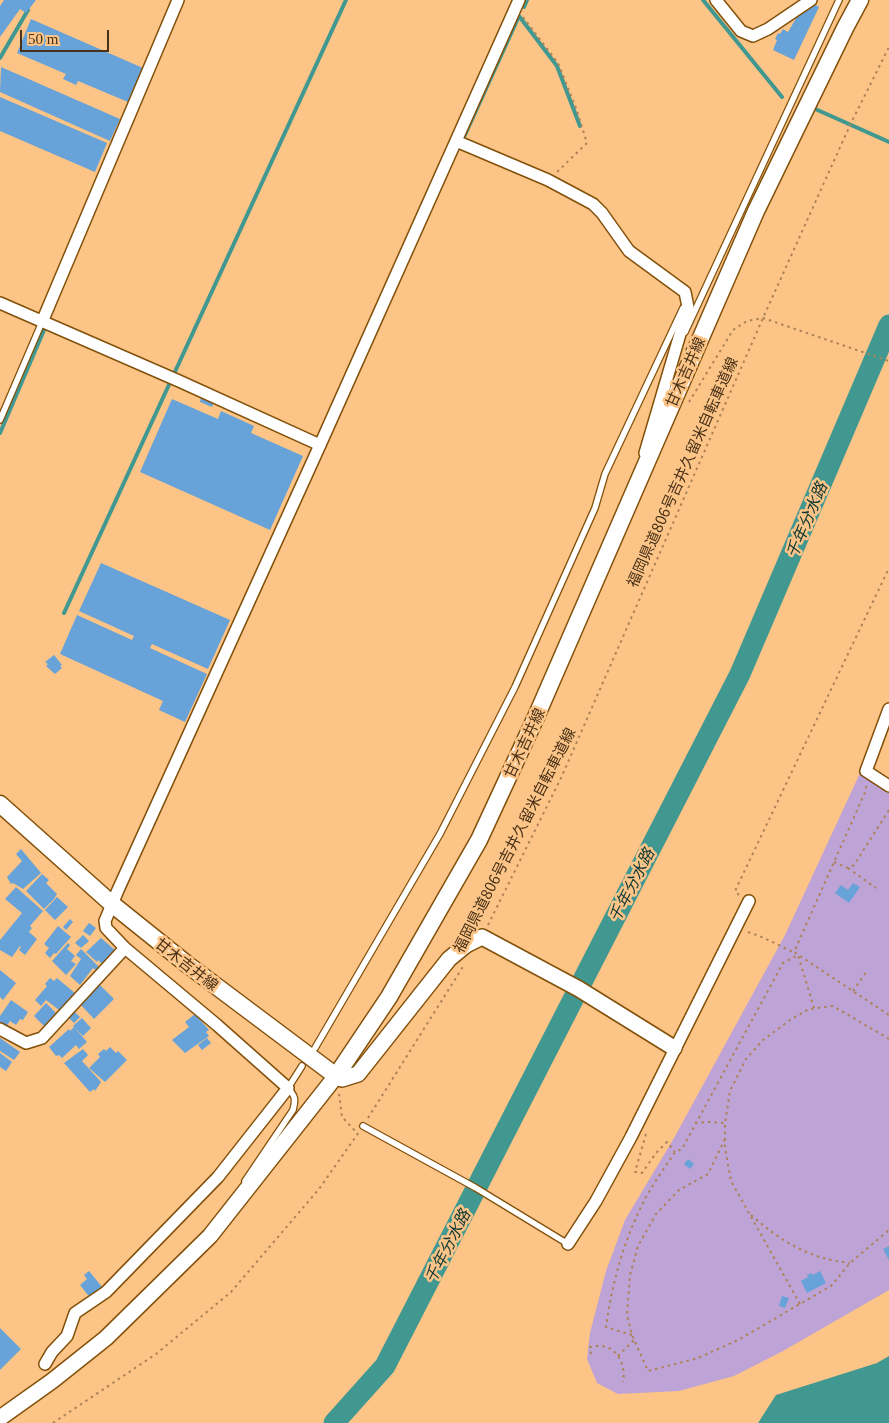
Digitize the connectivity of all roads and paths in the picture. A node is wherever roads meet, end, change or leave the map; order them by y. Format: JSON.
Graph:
{"nodes":[{"id":1,"x":178,"y":0,"type":"edge"},
{"id":2,"x":716,"y":0,"type":"edge"},
{"id":3,"x":811,"y":0,"type":"edge"},
{"id":4,"x":839,"y":0,"type":"edge"},
{"id":5,"x":860,"y":0,"type":"edge"},
{"id":6,"x":517,"y":3,"type":"edge"},
{"id":7,"x":889,"y":47,"type":"edge"},
{"id":8,"x":456,"y":141,"type":"junction"},
{"id":9,"x":548,"y":180,"type":"junction"},
{"id":10,"x":687,"y":300,"type":"junction"},
{"id":11,"x":0,"y":303,"type":"edge"},
{"id":12,"x":763,"y":318,"type":"junction"},
{"id":13,"x":42,"y":322,"type":"junction"},
{"id":14,"x":677,"y":342,"type":"junction"},
{"id":15,"x":889,"y":361,"type":"edge"},
{"id":16,"x":689,"y":402,"type":"dead end"},
{"id":17,"x":0,"y":420,"type":"edge"},
{"id":18,"x":320,"y":445,"type":"junction"},
{"id":19,"x":647,"y":458,"type":"junction"},
{"id":20,"x":889,"y":568,"type":"edge"},
{"id":21,"x":889,"y":709,"type":"edge"},
{"id":22,"x":866,"y":771,"type":"junction"},
{"id":23,"x":889,"y":786,"type":"edge"},
{"id":24,"x":0,"y":805,"type":"edge"},
{"id":25,"x":889,"y":810,"type":"edge"},
{"id":26,"x":834,"y":862,"type":"junction"},
{"id":27,"x":848,"y":868,"type":"junction"},
{"id":28,"x":876,"y":888,"type":"dead end"},
{"id":29,"x":748,"y":903,"type":"joint"},
{"id":30,"x":112,"y":904,"type":"junction"},
{"id":31,"x":736,"y":927,"type":"junction"},
{"id":32,"x":482,"y":937,"type":"junction"},
{"id":33,"x":125,"y":948,"type":"junction"},
{"id":34,"x":794,"y":952,"type":"junction"},
{"id":35,"x":798,"y":955,"type":"junction"},
{"id":36,"x":466,"y":962,"type":"dead end"},
{"id":37,"x":867,"y":972,"type":"dead end"},
{"id":38,"x":853,"y":991,"type":"junction"},
{"id":39,"x":814,"y":1008,"type":"junction"},
{"id":40,"x":889,"y":1015,"type":"edge"},
{"id":41,"x":0,"y":1029,"type":"edge"},
{"id":42,"x":889,"y":1039,"type":"edge"},
{"id":43,"x":315,"y":1048,"type":"dead end"},
{"id":44,"x":674,"y":1048,"type":"junction"},
{"id":45,"x":302,"y":1066,"type":"dead end"},
{"id":46,"x":339,"y":1078,"type":"junction"},
{"id":47,"x":288,"y":1088,"type":"junction"},
{"id":48,"x":695,"y":1123,"type":"junction"},
{"id":49,"x":725,"y":1123,"type":"junction"},
{"id":50,"x":363,"y":1126,"type":"junction"},
{"id":51,"x":647,"y":1131,"type":"dead end"},
{"id":52,"x":358,"y":1134,"type":"junction"},
{"id":53,"x":725,"y":1139,"type":"junction"},
{"id":54,"x":675,"y":1152,"type":"junction"},
{"id":55,"x":749,"y":1213,"type":"junction"},
{"id":56,"x":889,"y":1230,"type":"edge"},
{"id":57,"x":203,"y":1243,"type":"junction"},
{"id":58,"x":568,"y":1244,"type":"joint"},
{"id":59,"x":850,"y":1262,"type":"junction"},
{"id":60,"x":800,"y":1304,"type":"junction"},
{"id":61,"x":632,"y":1334,"type":"junction"},
{"id":62,"x":634,"y":1340,"type":"junction"},
{"id":63,"x":590,"y":1354,"type":"dead end"},
{"id":64,"x":618,"y":1356,"type":"junction"},
{"id":65,"x":45,"y":1364,"type":"dead end"},
{"id":66,"x":623,"y":1382,"type":"dead end"},
{"id":67,"x":0,"y":1418,"type":"edge"},
{"id":68,"x":53,"y":1423,"type":"edge"}],
"edges":[{"from":1,"to":13,"type":"street"},
{"from":2,"to":3,"type":"street"},
{"from":4,"to":14,"type":"lane"},
{"from":5,"to":19,"type":"main road","name":"甘木吉井線"},
{"from":6,"to":8,"type":"street"},
{"from":6,"to":9,"type":"path"},
{"from":7,"to":12,"type":"path","name":"福岡県道806号吉井久留米自転車道線"},
{"from":8,"to":9,"type":"street"},
{"from":8,"to":18,"type":"street"},
{"from":9,"to":10,"type":"street"},
{"from":10,"to":14,"type":"street"},
{"from":10,"to":43,"type":"lane"},
{"from":11,"to":13,"type":"street"},
{"from":12,"to":15,"type":"path"},
{"from":12,"to":16,"type":"path"},
{"from":12,"to":32,"type":"path","name":"福岡県道806号吉井久留米自転車道線"},
{"from":13,"to":17,"type":"lane"},
{"from":13,"to":18,"type":"street"},
{"from":14,"to":19,"type":"street"},
{"from":18,"to":30,"type":"street"},
{"from":19,"to":46,"type":"main road","name":"甘木吉井線"},
{"from":20,"to":29,"type":"path"},
{"from":21,"to":22,"type":"street"},
{"from":22,"to":23,"type":"street"},
{"from":22,"to":26,"type":"path"},
{"from":24,"to":30,"type":"main road","name":"甘木吉井線"},
{"from":25,"to":27,"type":"path"},
{"from":26,"to":27,"type":"path"},
{"from":26,"to":34,"type":"path"},
{"from":27,"to":28,"type":"path"},
{"from":29,"to":31,"type":"street"},
{"from":30,"to":33,"type":"street"},
{"from":30,"to":46,"type":"main road","name":"甘木吉井線"},
{"from":31,"to":34,"type":"path"},
{"from":31,"to":44,"type":"street"},
{"from":32,"to":44,"type":"street"},
{"from":32,"to":46,"type":"street"},
{"from":33,"to":41,"type":"street"},
{"from":33,"to":47,"type":"street"},
{"from":34,"to":35,"type":"path"},
{"from":35,"to":38,"type":"path"},
{"from":35,"to":39,"type":"path"},
{"from":35,"to":48,"type":"path"},
{"from":36,"to":50,"type":"path","name":"福岡県道806号吉井久留米自転車道線"},
{"from":37,"to":38,"type":"path"},
{"from":38,"to":40,"type":"path"},
{"from":39,"to":42,"type":"path"},
{"from":39,"to":49,"type":"path"},
{"from":44,"to":58,"type":"street"},
{"from":45,"to":47,"type":"lane"},
{"from":46,"to":52,"type":"path"},
{"from":46,"to":57,"type":"street"},
{"from":47,"to":57,"type":"lane"},
{"from":47,"to":65,"type":"street"},
{"from":48,"to":49,"type":"path"},
{"from":48,"to":54,"type":"path"},
{"from":49,"to":53,"type":"path"},
{"from":50,"to":52,"type":"path","name":"福岡県道806号吉井久留米自転車道線"},
{"from":50,"to":58,"type":"lane"},
{"from":51,"to":54,"type":"path"},
{"from":52,"to":68,"type":"path","name":"福岡県道806号吉井久留米自転車道線"},
{"from":53,"to":55,"type":"path"},
{"from":53,"to":61,"type":"path"},
{"from":54,"to":61,"type":"path"},
{"from":55,"to":59,"type":"path"},
{"from":55,"to":60,"type":"path"},
{"from":56,"to":59,"type":"path"},
{"from":57,"to":67,"type":"street"},
{"from":59,"to":60,"type":"path"},
{"from":60,"to":62,"type":"path"},
{"from":61,"to":62,"type":"path"},
{"from":62,"to":64,"type":"path"},
{"from":63,"to":64,"type":"path"},
{"from":64,"to":66,"type":"path"}]}
